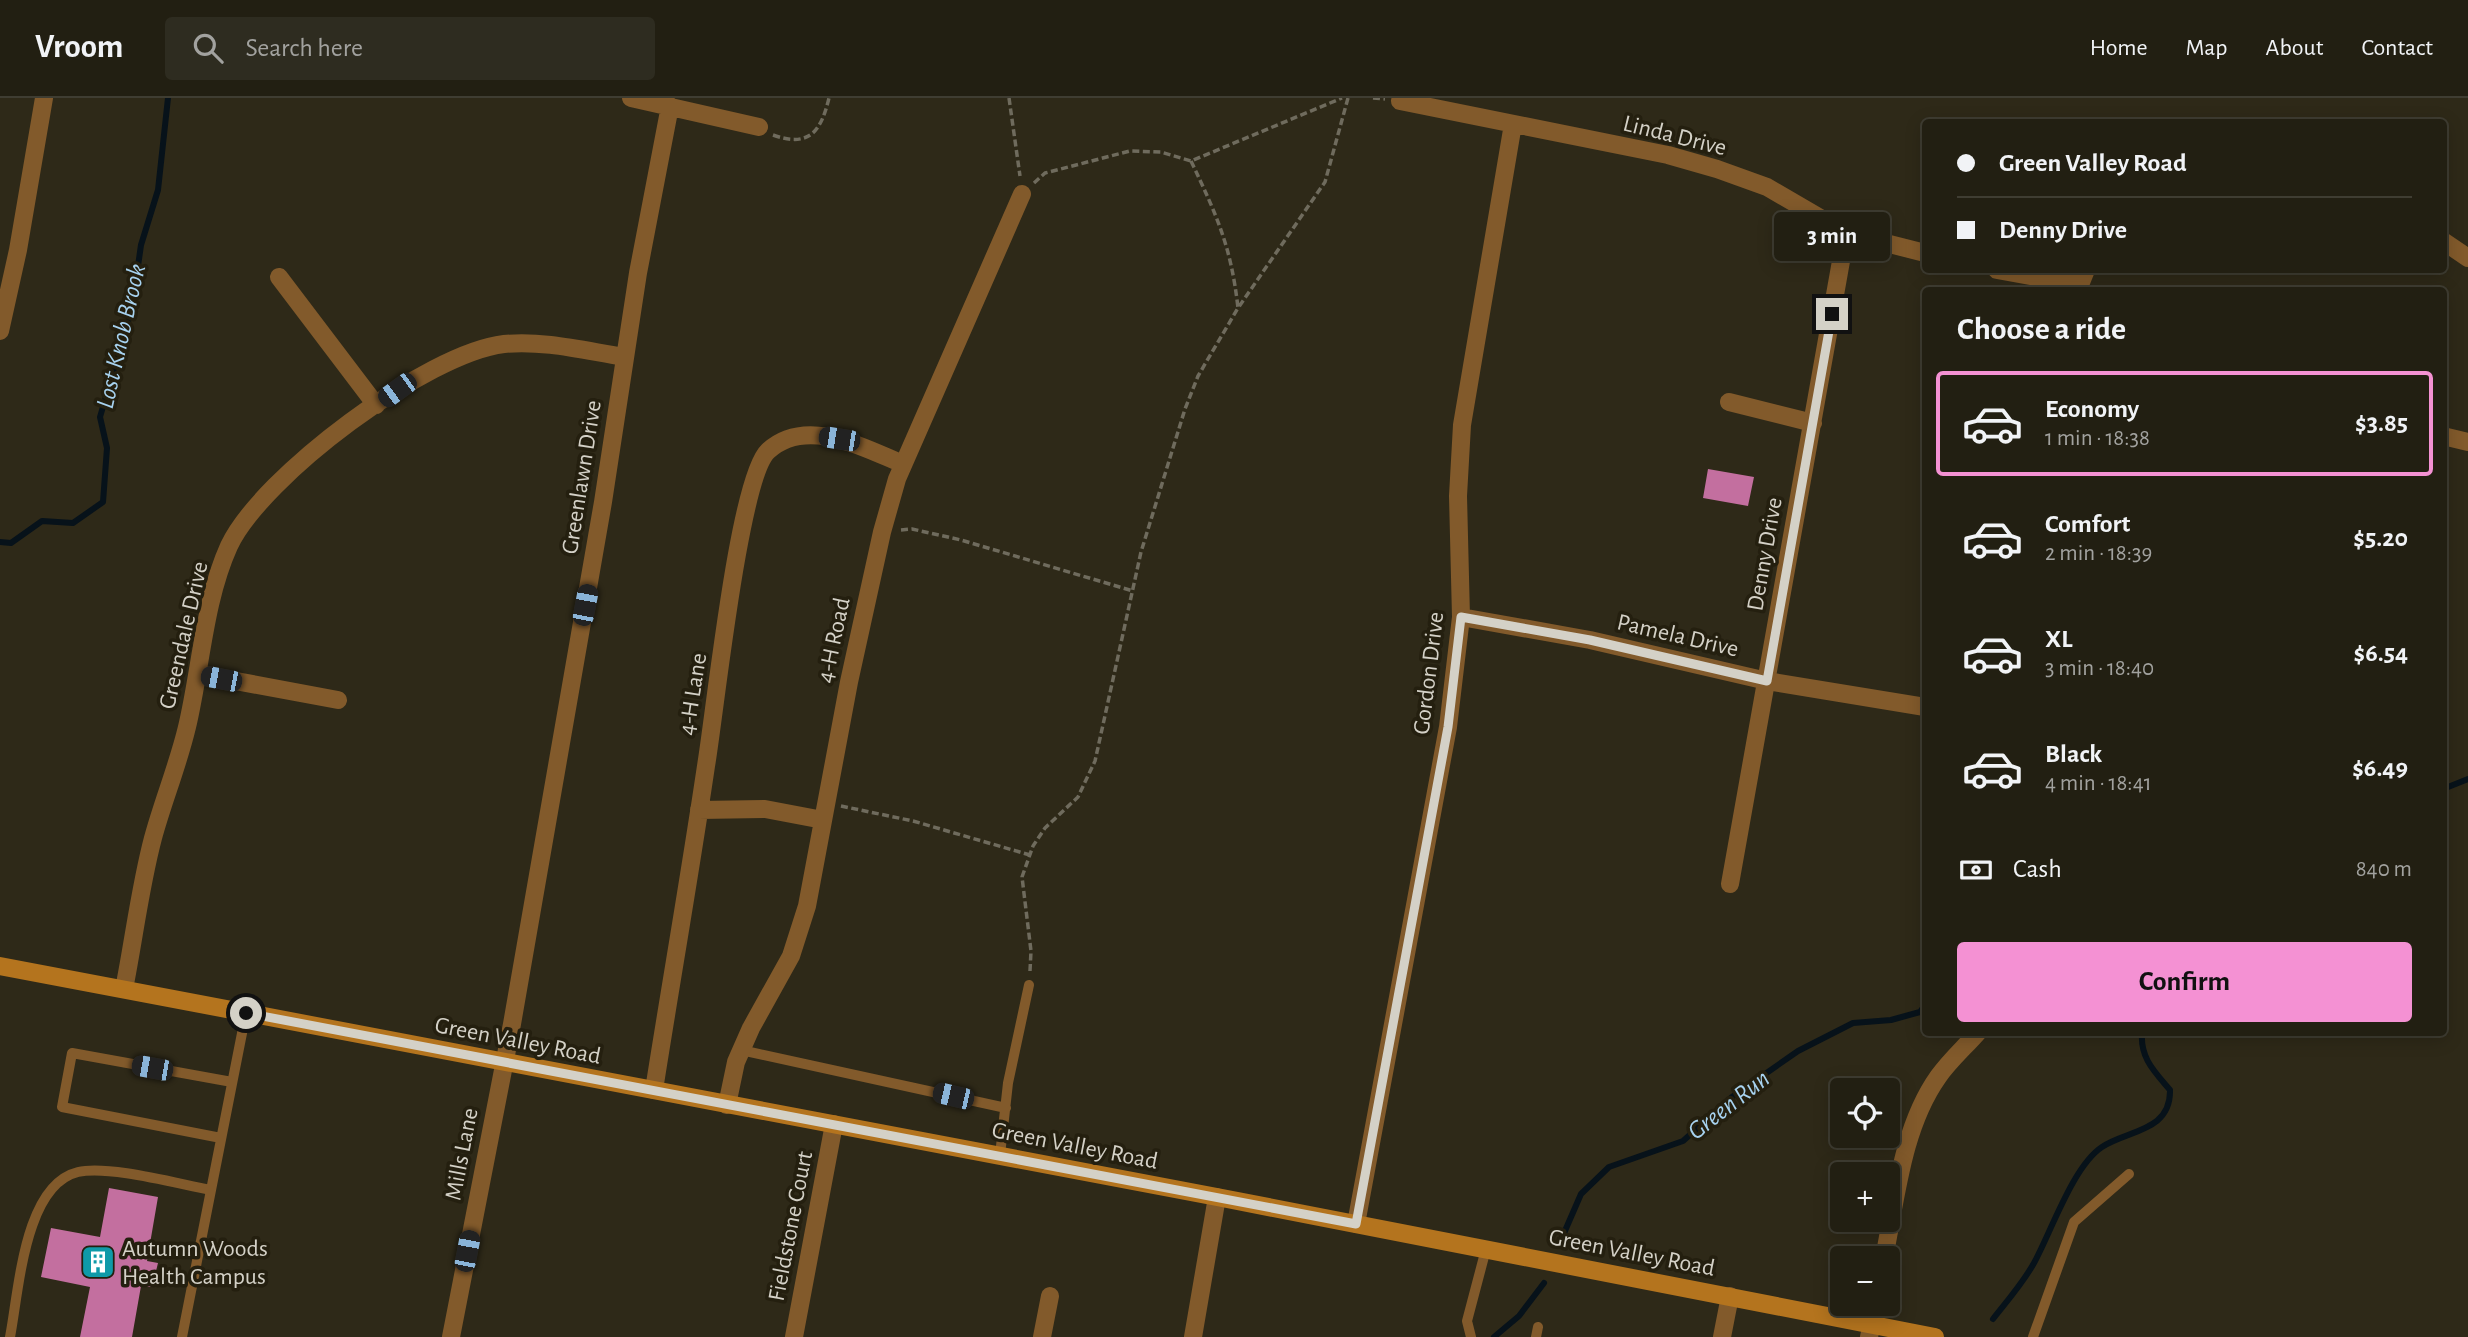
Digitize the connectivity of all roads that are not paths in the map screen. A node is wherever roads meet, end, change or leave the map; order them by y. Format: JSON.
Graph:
{"nodes":[{"id":1,"x":44,"y":98,"type":"edge"},
{"id":2,"x":631,"y":98,"type":"edge"},
{"id":3,"x":1400,"y":101,"type":"dead end"},
{"id":4,"x":670,"y":106,"type":"junction"},
{"id":5,"x":1513,"y":124,"type":"junction"},
{"id":6,"x":759,"y":127,"type":"road end"},
{"id":7,"x":1022,"y":194,"type":"road end"},
{"id":8,"x":1846,"y":233,"type":"junction"},
{"id":9,"x":2447,"y":244,"type":"edge"},
{"id":10,"x":1922,"y":252,"type":"edge"},
{"id":11,"x":2468,"y":258,"type":"edge"},
{"id":12,"x":2018,"y":273,"type":"edge"},
{"id":13,"x":279,"y":277,"type":"dead end"},
{"id":14,"x":2082,"y":282,"type":"edge"},
{"id":15,"x":0,"y":331,"type":"edge"},
{"id":16,"x":625,"y":357,"type":"junction"},
{"id":17,"x":1729,"y":402,"type":"dead end"},
{"id":18,"x":376,"y":405,"type":"junction"},
{"id":19,"x":1813,"y":423,"type":"junction"},
{"id":20,"x":2447,"y":437,"type":"edge"},
{"id":21,"x":2468,"y":442,"type":"edge"},
{"id":22,"x":903,"y":464,"type":"junction"},
{"id":23,"x":1461,"y":617,"type":"junction"},
{"id":24,"x":198,"y":674,"type":"junction"},
{"id":25,"x":1767,"y":681,"type":"junction"},
{"id":26,"x":338,"y":700,"type":"dead end"},
{"id":27,"x":1922,"y":707,"type":"edge"},
{"id":28,"x":699,"y":810,"type":"junction"},
{"id":29,"x":823,"y":820,"type":"junction"},
{"id":30,"x":1730,"y":884,"type":"dead end"},
{"id":31,"x":0,"y":966,"type":"edge"},
{"id":32,"x":1029,"y":985,"type":"road end"},
{"id":33,"x":124,"y":989,"type":"junction"},
{"id":34,"x":246,"y":1013,"type":"junction"},
{"id":35,"x":1975,"y":1036,"type":"edge"},
{"id":36,"x":741,"y":1050,"type":"junction"},
{"id":37,"x":503,"y":1062,"type":"junction"},
{"id":38,"x":232,"y":1082,"type":"junction"},
{"id":39,"x":654,"y":1090,"type":"junction"},
{"id":40,"x":727,"y":1105,"type":"junction"},
{"id":41,"x":1006,"y":1108,"type":"junction"},
{"id":42,"x":834,"y":1124,"type":"junction"},
{"id":43,"x":222,"y":1138,"type":"junction"},
{"id":44,"x":1000,"y":1155,"type":"junction"},
{"id":45,"x":2129,"y":1174,"type":"dead end"},
{"id":46,"x":211,"y":1190,"type":"junction"},
{"id":47,"x":1217,"y":1196,"type":"junction"},
{"id":48,"x":1356,"y":1224,"type":"junction"},
{"id":49,"x":1886,"y":1246,"type":"edge"},
{"id":50,"x":1486,"y":1249,"type":"junction"},
{"id":51,"x":1050,"y":1296,"type":"dead end"},
{"id":52,"x":1730,"y":1296,"type":"junction"},
{"id":53,"x":1870,"y":1331,"type":"edge"},
{"id":54,"x":10,"y":1337,"type":"edge"},
{"id":55,"x":182,"y":1337,"type":"edge"},
{"id":56,"x":451,"y":1337,"type":"edge"},
{"id":57,"x":794,"y":1337,"type":"edge"},
{"id":58,"x":1042,"y":1337,"type":"edge"},
{"id":59,"x":1193,"y":1337,"type":"edge"},
{"id":60,"x":1471,"y":1337,"type":"edge"},
{"id":61,"x":1722,"y":1337,"type":"edge"},
{"id":62,"x":1935,"y":1337,"type":"edge"},
{"id":63,"x":2032,"y":1337,"type":"edge"}],
"edges":[{"from":1,"to":15,"type":"street"},
{"from":2,"to":4,"type":"street"},
{"from":3,"to":5,"type":"street","name":"Linda Drive"},
{"from":4,"to":6,"type":"street"},
{"from":4,"to":16,"type":"street","name":"Greenlawn Drive"},
{"from":5,"to":8,"type":"street","name":"Linda Drive"},
{"from":5,"to":23,"type":"street","name":"Gordon Drive"},
{"from":7,"to":22,"type":"street","name":"4-H Road"},
{"from":8,"to":10,"type":"street","name":"Linda Drive"},
{"from":8,"to":19,"type":"street","name":"Denny Drive"},
{"from":9,"to":11,"type":"street"},
{"from":12,"to":14,"type":"street"},
{"from":13,"to":18,"type":"street"},
{"from":16,"to":18,"type":"street","name":"Greendale Drive"},
{"from":16,"to":37,"type":"street","name":"Greenlawn Drive"},
{"from":17,"to":19,"type":"street"},
{"from":18,"to":24,"type":"street","name":"Greendale Drive"},
{"from":19,"to":25,"type":"street","name":"Denny Drive"},
{"from":20,"to":21,"type":"street"},
{"from":22,"to":28,"type":"street","name":"4-H Lane"},
{"from":22,"to":29,"type":"street","name":"4-H Road"},
{"from":23,"to":25,"type":"street","name":"Pamela Drive"},
{"from":23,"to":48,"type":"street","name":"Gordon Drive"},
{"from":24,"to":26,"type":"street"},
{"from":24,"to":33,"type":"street","name":"Greendale Drive"},
{"from":25,"to":27,"type":"street","name":"Pamela Drive"},
{"from":25,"to":30,"type":"street","name":"Denny Drive"},
{"from":28,"to":29,"type":"street"},
{"from":28,"to":39,"type":"street","name":"4-H Lane"},
{"from":29,"to":36,"type":"street","name":"4-H Road"},
{"from":31,"to":33,"type":"street","name":"Green Valley Road"},
{"from":32,"to":41,"type":"lane"},
{"from":33,"to":34,"type":"street","name":"Green Valley Road"},
{"from":34,"to":37,"type":"street","name":"Green Valley Road"},
{"from":34,"to":38,"type":"lane"},
{"from":35,"to":49,"type":"street"},
{"from":36,"to":40,"type":"street","name":"4-H Road"},
{"from":36,"to":41,"type":"lane"},
{"from":37,"to":39,"type":"street","name":"Green Valley Road"},
{"from":37,"to":56,"type":"street","name":"Mills Lane"},
{"from":38,"to":43,"type":"lane"},
{"from":38,"to":43,"type":"lane"},
{"from":39,"to":40,"type":"street","name":"Green Valley Road"},
{"from":40,"to":42,"type":"street","name":"Green Valley Road"},
{"from":41,"to":44,"type":"lane"},
{"from":42,"to":44,"type":"street","name":"Green Valley Road"},
{"from":42,"to":57,"type":"street","name":"Fieldstone Court"},
{"from":43,"to":46,"type":"lane"},
{"from":44,"to":47,"type":"street","name":"Green Valley Road"},
{"from":45,"to":63,"type":"lane"},
{"from":46,"to":54,"type":"lane"},
{"from":46,"to":55,"type":"lane"},
{"from":47,"to":48,"type":"street","name":"Green Valley Road"},
{"from":47,"to":59,"type":"street"},
{"from":48,"to":50,"type":"street","name":"Green Valley Road"},
{"from":50,"to":52,"type":"street","name":"Green Valley Road"},
{"from":50,"to":60,"type":"lane"},
{"from":51,"to":58,"type":"street"},
{"from":52,"to":53,"type":"street","name":"Green Valley Road"},
{"from":52,"to":61,"type":"street"},
{"from":53,"to":62,"type":"street","name":"Green Valley Road"}]}
